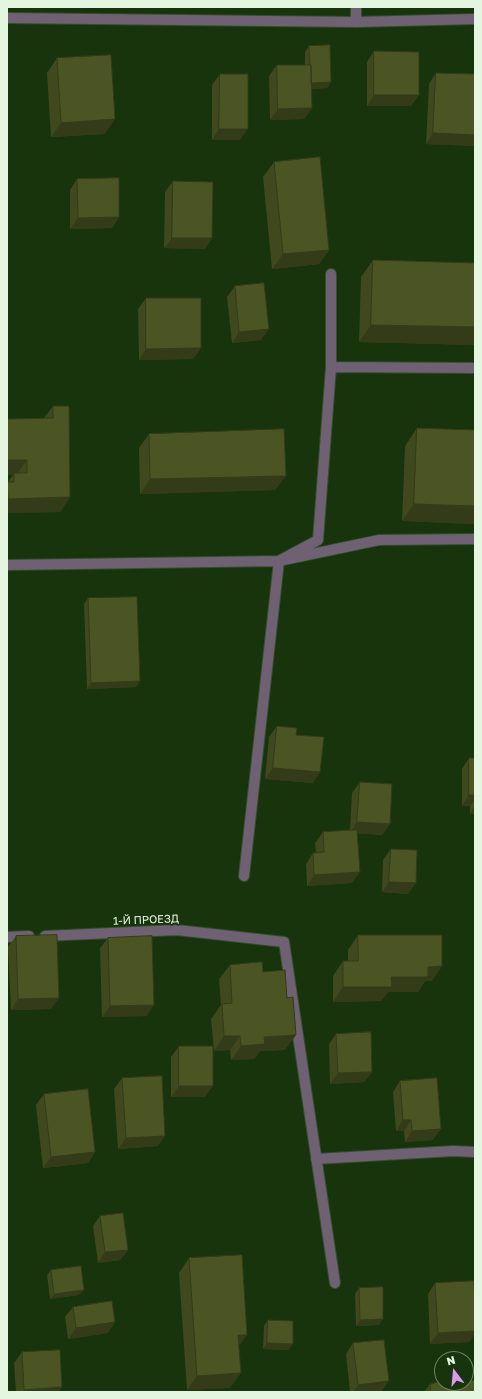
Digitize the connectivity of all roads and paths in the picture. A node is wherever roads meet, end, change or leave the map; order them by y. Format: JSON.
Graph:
{"nodes":[{"id":1,"x":356,"y":7,"type":"edge"},
{"id":2,"x":7,"y":18,"type":"edge"},
{"id":3,"x":475,"y":19,"type":"edge"},
{"id":4,"x":356,"y":22,"type":"junction"},
{"id":5,"x":331,"y":274,"type":"dead end"},
{"id":6,"x":331,"y":367,"type":"junction"},
{"id":7,"x":475,"y":368,"type":"edge"},
{"id":8,"x":475,"y":539,"type":"edge"},
{"id":9,"x":279,"y":561,"type":"junction"},
{"id":10,"x":7,"y":565,"type":"edge"},
{"id":11,"x":244,"y":876,"type":"dead end"},
{"id":12,"x":7,"y":937,"type":"edge"},
{"id":13,"x":475,"y":1152,"type":"edge"},
{"id":14,"x":316,"y":1159,"type":"junction"},
{"id":15,"x":335,"y":1283,"type":"dead end"}],
"edges":[{"from":1,"to":4,"type":"street"},
{"from":2,"to":4,"type":"street"},
{"from":3,"to":4,"type":"street"},
{"from":5,"to":6,"type":"street"},
{"from":6,"to":7,"type":"street"},
{"from":6,"to":9,"type":"street"},
{"from":8,"to":9,"type":"street"},
{"from":9,"to":10,"type":"street"},
{"from":9,"to":11,"type":"street"},
{"from":12,"to":14,"type":"street","name":"1-Й ПРОЕЗД"},
{"from":13,"to":14,"type":"street"},
{"from":14,"to":15,"type":"street"}]}
